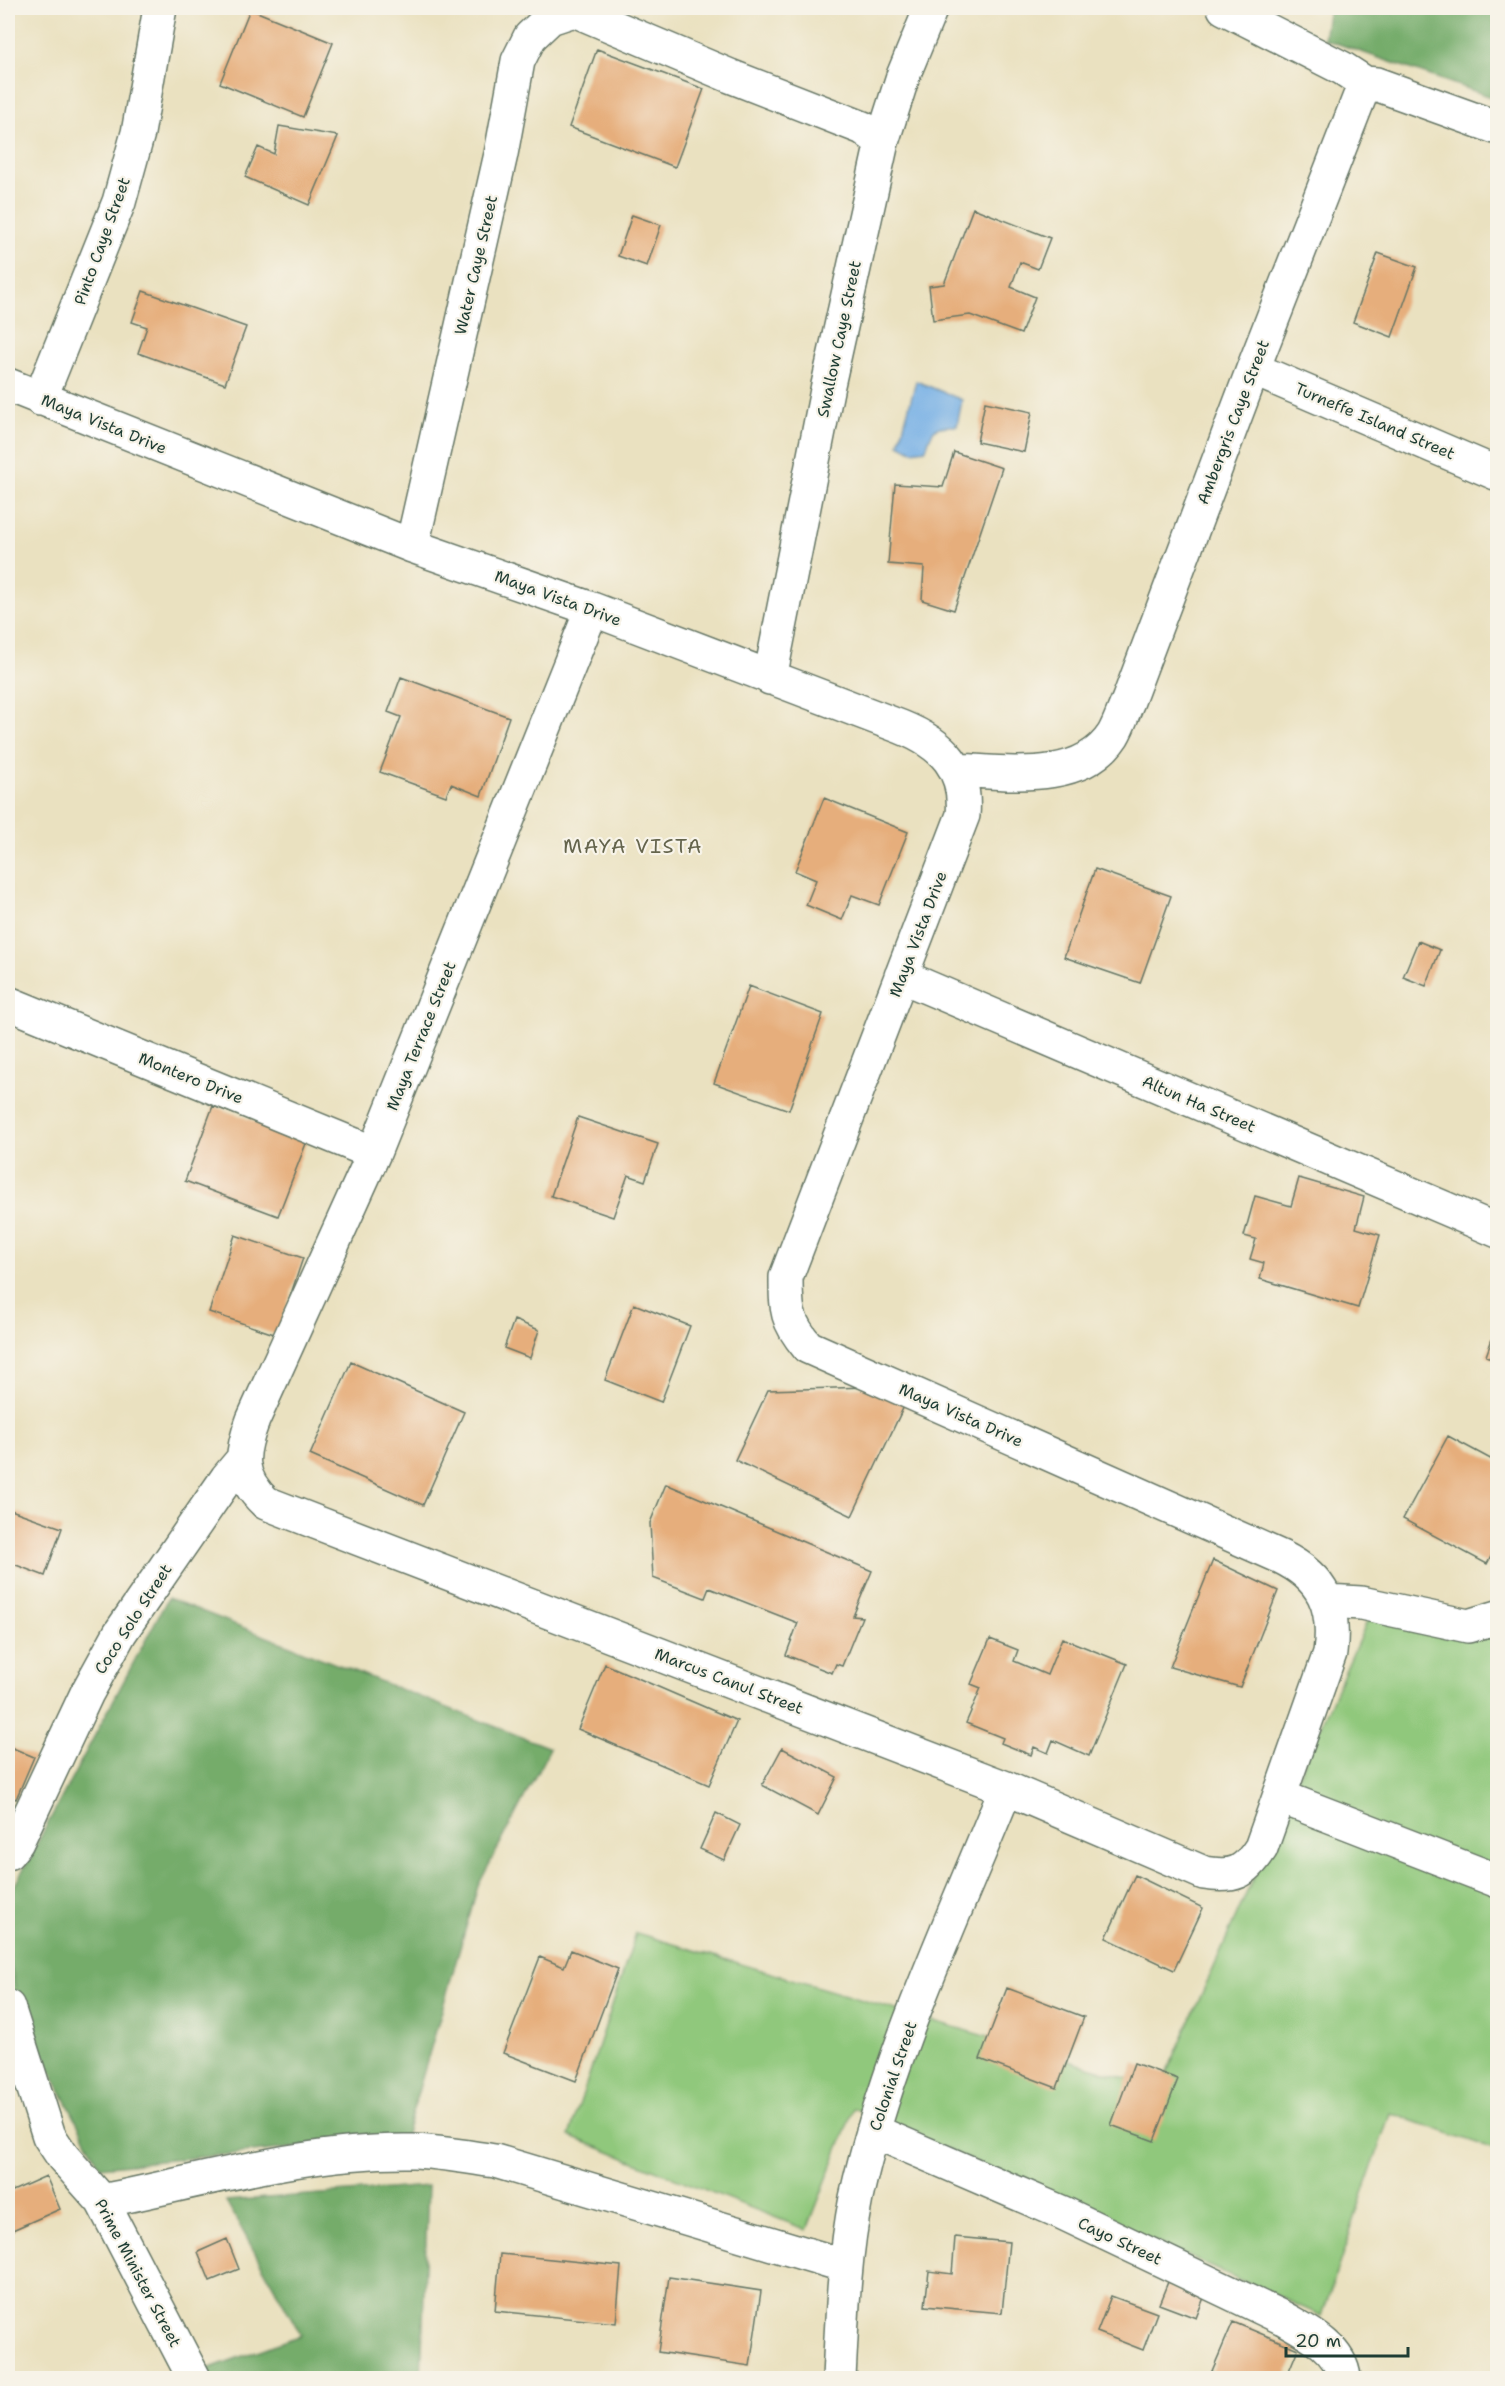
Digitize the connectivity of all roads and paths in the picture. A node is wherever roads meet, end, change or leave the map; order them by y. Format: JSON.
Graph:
{"nodes":[{"id":1,"x":160,"y":8,"type":"edge"},
{"id":2,"x":931,"y":8,"type":"edge"},
{"id":3,"x":1224,"y":8,"type":"edge"},
{"id":4,"x":1365,"y":82,"type":"junction"},
{"id":5,"x":1497,"y":128,"type":"edge"},
{"id":6,"x":882,"y":142,"type":"junction"},
{"id":7,"x":1252,"y":369,"type":"junction"},
{"id":8,"x":8,"y":385,"type":"edge"},
{"id":9,"x":40,"y":399,"type":"junction"},
{"id":10,"x":1497,"y":474,"type":"edge"},
{"id":11,"x":412,"y":546,"type":"junction"},
{"id":12,"x":592,"y":609,"type":"junction"},
{"id":13,"x":770,"y":678,"type":"junction"},
{"id":14,"x":956,"y":770,"type":"junction"},
{"id":15,"x":901,"y":976,"type":"junction"},
{"id":16,"x":8,"y":1003,"type":"edge"},
{"id":17,"x":374,"y":1153,"type":"junction"},
{"id":18,"x":1497,"y":1232,"type":"edge"},
{"id":19,"x":243,"y":1459,"type":"junction"},
{"id":20,"x":1327,"y":1601,"type":"junction"},
{"id":21,"x":1497,"y":1617,"type":"edge"},
{"id":22,"x":1006,"y":1788,"type":"junction"},
{"id":23,"x":1281,"y":1797,"type":"junction"},
{"id":24,"x":8,"y":1853,"type":"edge"},
{"id":25,"x":1497,"y":1881,"type":"edge"},
{"id":26,"x":8,"y":2007,"type":"edge"},
{"id":27,"x":873,"y":2131,"type":"junction"},
{"id":28,"x":102,"y":2201,"type":"junction"},
{"id":29,"x":846,"y":2266,"type":"junction"},
{"id":30,"x":194,"y":2379,"type":"edge"},
{"id":31,"x":839,"y":2379,"type":"edge"},
{"id":32,"x":1344,"y":2379,"type":"edge"}],
"edges":[{"from":1,"to":9,"type":"street","name":"Pinto Caye Street"},
{"from":2,"to":6,"type":"street","name":"Swallow Caye Street"},
{"from":3,"to":4,"type":"street"},
{"from":4,"to":5,"type":"street"},
{"from":4,"to":7,"type":"street","name":"Ambergris Caye Street"},
{"from":6,"to":11,"type":"street","name":"Water Caye Street"},
{"from":6,"to":13,"type":"street","name":"Swallow Caye Street"},
{"from":7,"to":10,"type":"street","name":"Turneffe Island Street"},
{"from":7,"to":14,"type":"street","name":"Ambergris Caye Street"},
{"from":8,"to":9,"type":"street","name":"Maya Vista Drive"},
{"from":9,"to":11,"type":"street","name":"Maya Vista Drive"},
{"from":11,"to":12,"type":"street","name":"Maya Vista Drive"},
{"from":12,"to":13,"type":"street","name":"Maya Vista Drive"},
{"from":12,"to":17,"type":"street","name":"Maya Terrace Street"},
{"from":13,"to":14,"type":"street","name":"Maya Vista Drive"},
{"from":14,"to":15,"type":"street","name":"Maya Vista Drive"},
{"from":15,"to":18,"type":"street","name":"Altun Ha Street"},
{"from":15,"to":20,"type":"street","name":"Maya Vista Drive"},
{"from":16,"to":17,"type":"street","name":"Montero Drive"},
{"from":17,"to":19,"type":"street","name":"Maya Terrace Street"},
{"from":19,"to":22,"type":"street","name":"Marcus Canul Street"},
{"from":19,"to":24,"type":"street","name":"Coco Solo Street"},
{"from":20,"to":21,"type":"street"},
{"from":20,"to":23,"type":"street"},
{"from":22,"to":23,"type":"street","name":"Marcus Canul Street"},
{"from":22,"to":27,"type":"street","name":"Colonial Street"},
{"from":23,"to":25,"type":"street"},
{"from":26,"to":28,"type":"street","name":"Prime Minister Street"},
{"from":27,"to":29,"type":"street","name":"Colonial Street"},
{"from":27,"to":32,"type":"street","name":"Cayo Street"},
{"from":28,"to":29,"type":"street"},
{"from":28,"to":30,"type":"street","name":"Prime Minister Street"},
{"from":29,"to":31,"type":"street","name":"Colonial Street"}]}
